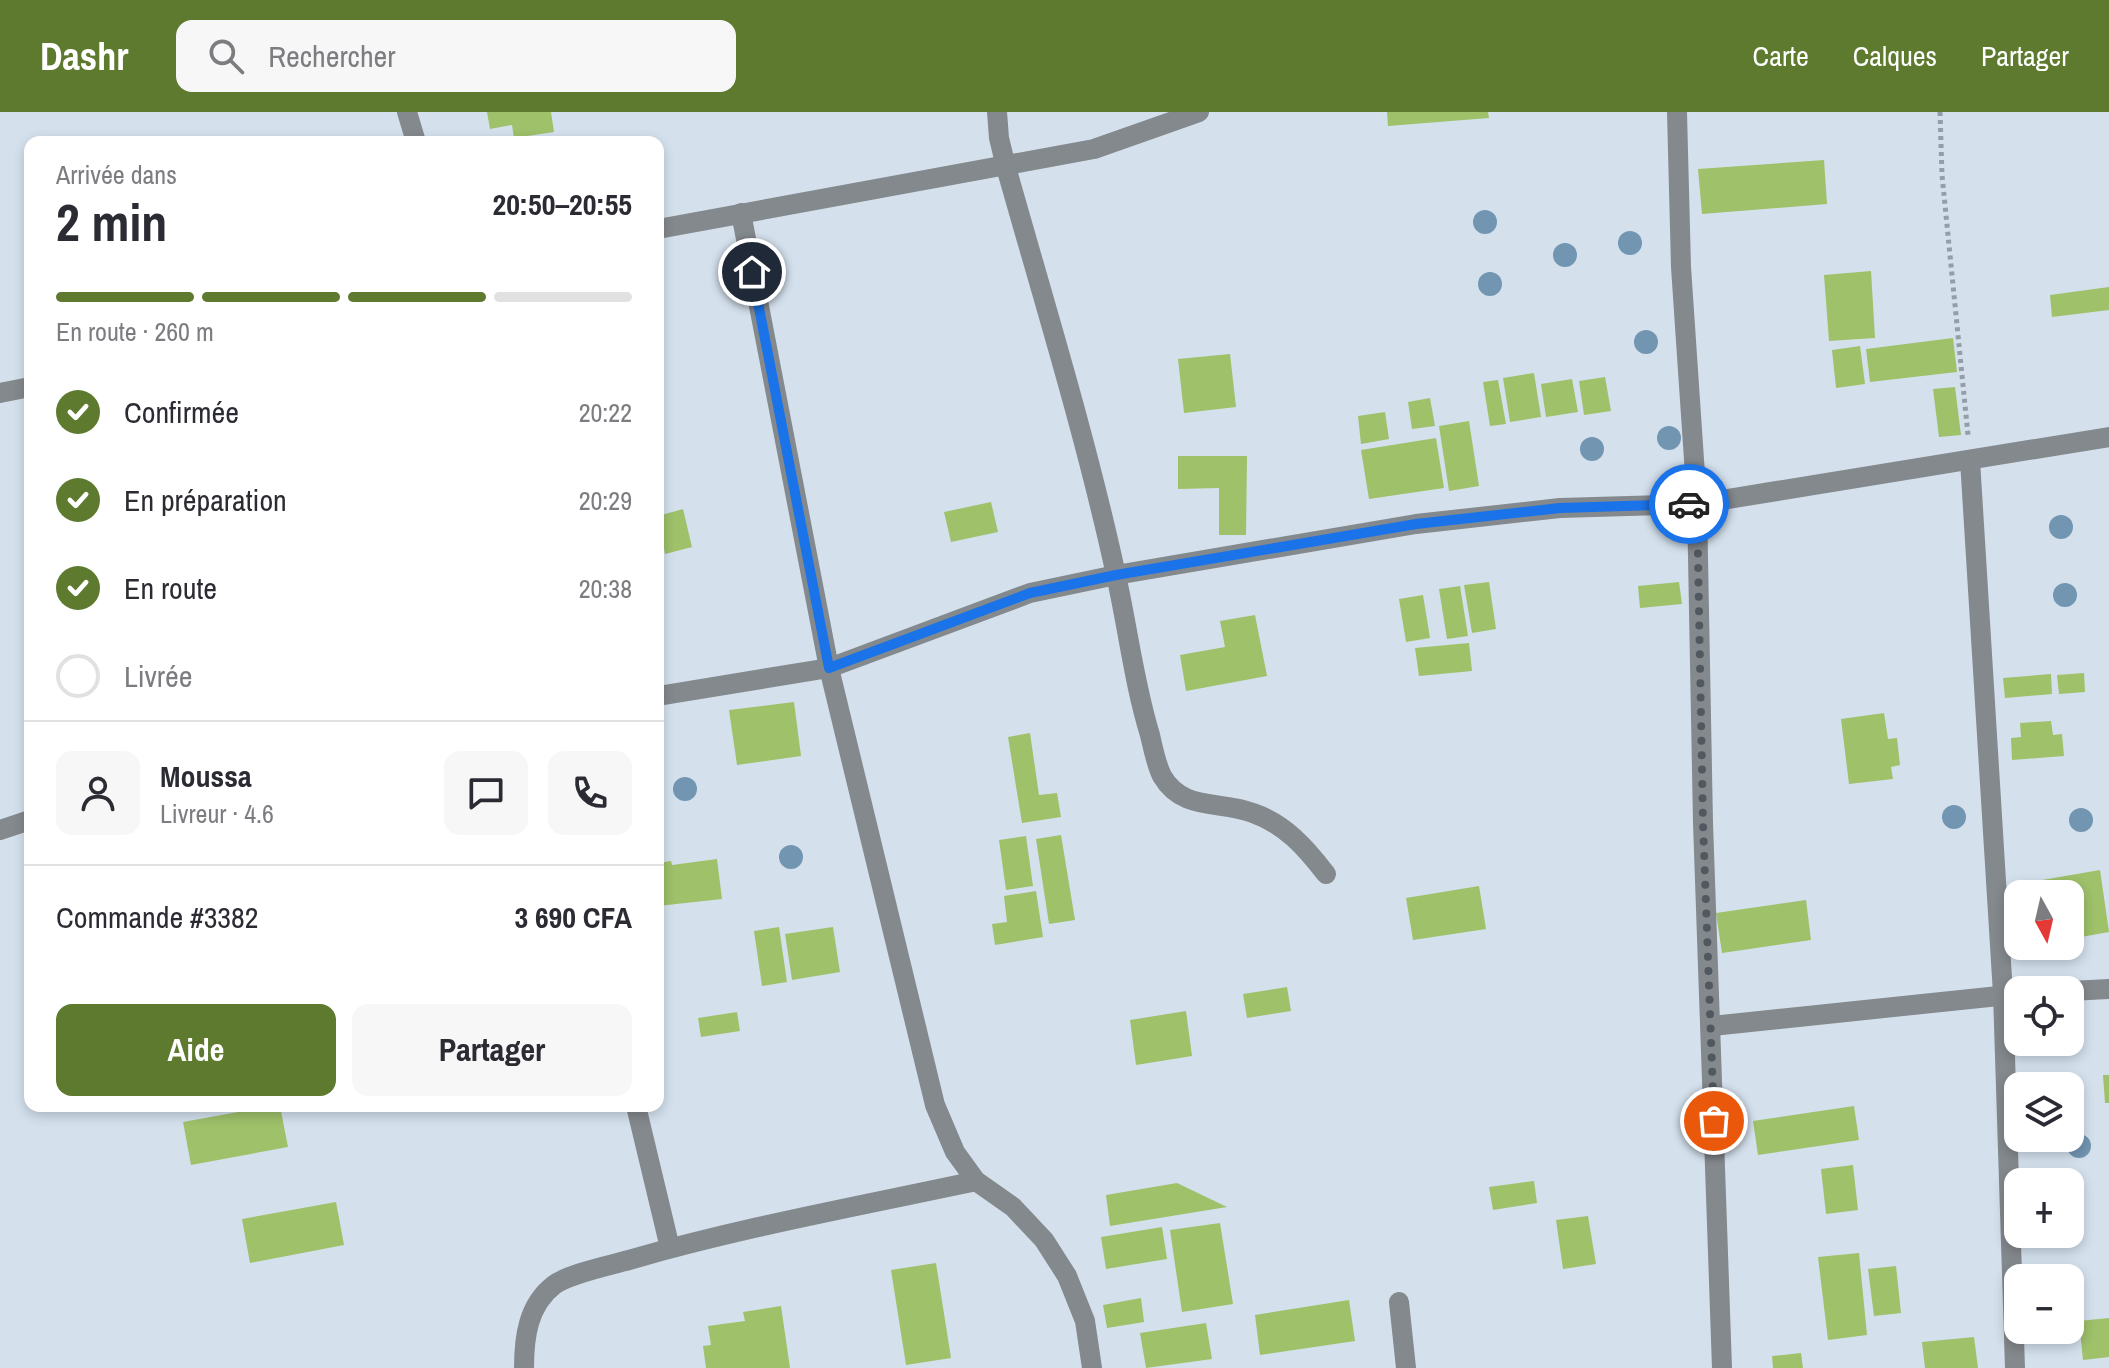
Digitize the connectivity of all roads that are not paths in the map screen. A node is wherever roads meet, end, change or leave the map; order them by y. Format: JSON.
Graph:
{"nodes":[{"id":1,"x":407,"y":112,"type":"edge"},
{"id":2,"x":997,"y":112,"type":"edge"},
{"id":3,"x":1199,"y":112,"type":"edge"},
{"id":4,"x":1677,"y":112,"type":"edge"},
{"id":5,"x":414,"y":136,"type":"edge"},
{"id":6,"x":1006,"y":167,"type":"junction"},
{"id":7,"x":741,"y":213,"type":"junction"},
{"id":8,"x":664,"y":228,"type":"edge"},
{"id":9,"x":24,"y":388,"type":"edge"},
{"id":10,"x":0,"y":393,"type":"edge"},
{"id":11,"x":2109,"y":437,"type":"edge"},
{"id":12,"x":1970,"y":460,"type":"junction"},
{"id":13,"x":1697,"y":504,"type":"junction"},
{"id":14,"x":1116,"y":575,"type":"junction"},
{"id":15,"x":829,"y":668,"type":"junction"},
{"id":16,"x":664,"y":695,"type":"edge"},
{"id":17,"x":24,"y":822,"type":"edge"},
{"id":18,"x":0,"y":830,"type":"edge"},
{"id":19,"x":1326,"y":874,"type":"dead end"},
{"id":20,"x":2009,"y":976,"type":"edge"},
{"id":21,"x":2109,"y":989,"type":"edge"},
{"id":22,"x":2084,"y":990,"type":"edge"},
{"id":23,"x":2004,"y":995,"type":"edge"},
{"id":24,"x":1712,"y":1026,"type":"junction"},
{"id":25,"x":2011,"y":1056,"type":"edge"},
{"id":26,"x":637,"y":1112,"type":"edge"},
{"id":27,"x":976,"y":1181,"type":"junction"},
{"id":28,"x":670,"y":1248,"type":"junction"},
{"id":29,"x":1399,"y":1302,"type":"dead end"},
{"id":30,"x":524,"y":1368,"type":"edge"},
{"id":31,"x":1092,"y":1368,"type":"edge"},
{"id":32,"x":1406,"y":1368,"type":"edge"},
{"id":33,"x":1722,"y":1368,"type":"edge"},
{"id":34,"x":2015,"y":1368,"type":"edge"}],
"edges":[{"from":1,"to":5,"type":"street"},
{"from":2,"to":6,"type":"street"},
{"from":3,"to":6,"type":"street"},
{"from":4,"to":13,"type":"street"},
{"from":6,"to":7,"type":"street"},
{"from":6,"to":14,"type":"street"},
{"from":7,"to":8,"type":"street"},
{"from":7,"to":15,"type":"street"},
{"from":9,"to":10,"type":"street"},
{"from":11,"to":12,"type":"street"},
{"from":12,"to":13,"type":"street"},
{"from":12,"to":20,"type":"street"},
{"from":13,"to":14,"type":"street"},
{"from":13,"to":24,"type":"street"},
{"from":14,"to":15,"type":"street"},
{"from":14,"to":19,"type":"street"},
{"from":15,"to":16,"type":"street"},
{"from":15,"to":27,"type":"street"},
{"from":17,"to":18,"type":"street"},
{"from":21,"to":22,"type":"street"},
{"from":23,"to":24,"type":"street"},
{"from":24,"to":33,"type":"street"},
{"from":25,"to":34,"type":"street"},
{"from":26,"to":28,"type":"street"},
{"from":27,"to":28,"type":"street"},
{"from":27,"to":31,"type":"street"},
{"from":28,"to":30,"type":"street"},
{"from":29,"to":32,"type":"street"}]}
